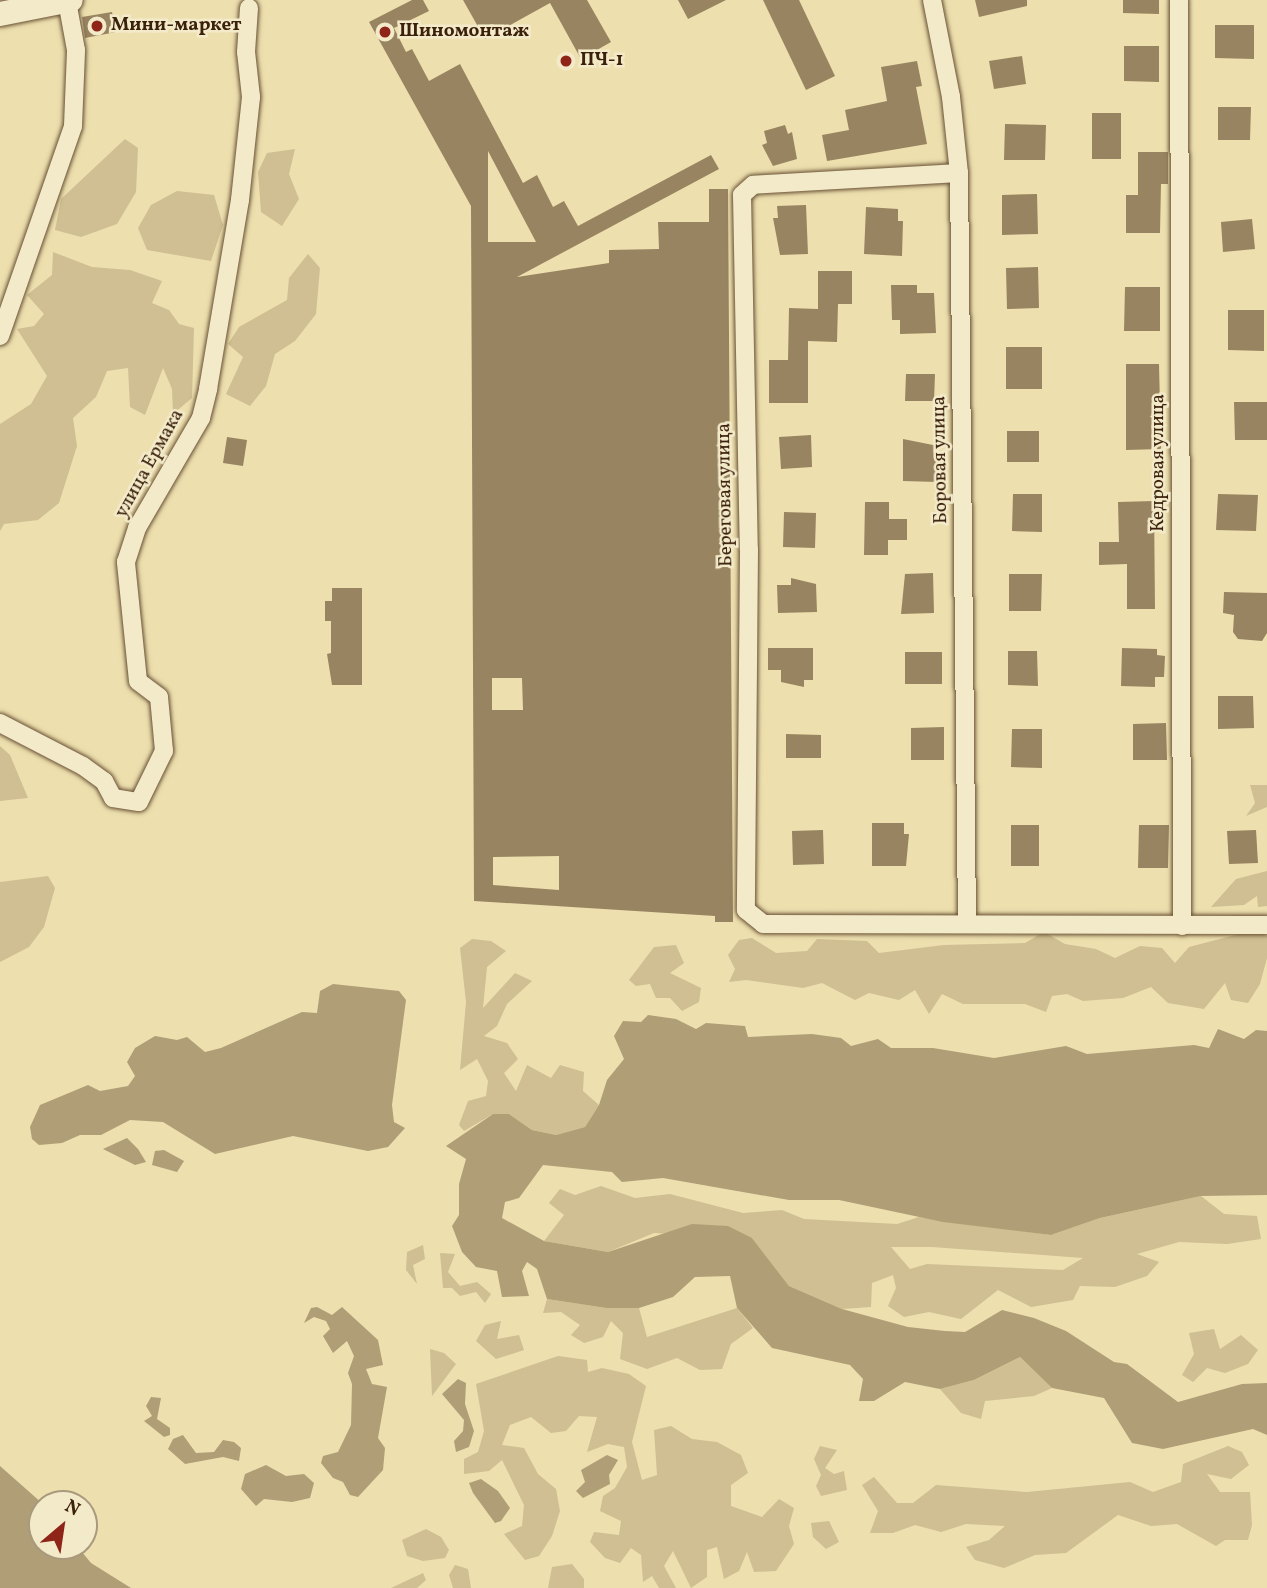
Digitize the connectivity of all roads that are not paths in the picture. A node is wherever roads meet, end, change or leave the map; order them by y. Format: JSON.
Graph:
{"nodes":[{"id":1,"x":69,"y":0,"type":"edge"},
{"id":2,"x":932,"y":0,"type":"edge"},
{"id":3,"x":1179,"y":0,"type":"edge"},
{"id":4,"x":249,"y":8,"type":"dead end"},
{"id":5,"x":0,"y":14,"type":"edge"},
{"id":6,"x":959,"y":173,"type":"junction"},
{"id":7,"x":0,"y":336,"type":"edge"},
{"id":8,"x":0,"y":723,"type":"edge"},
{"id":9,"x":967,"y":923,"type":"junction"},
{"id":10,"x":1267,"y":925,"type":"edge"},
{"id":11,"x":1182,"y":926,"type":"junction"}],
"edges":[{"from":1,"to":5,"type":"street"},
{"from":1,"to":7,"type":"street"},
{"from":2,"to":6,"type":"street","name":"Боровая улица"},
{"from":3,"to":11,"type":"street","name":"Кедровая улица"},
{"from":4,"to":8,"type":"street","name":"улица Ермака"},
{"from":6,"to":9,"type":"street","name":"Боровая улица"},
{"from":6,"to":9,"type":"street","name":"Береговая улица"},
{"from":9,"to":11,"type":"street"},
{"from":10,"to":11,"type":"street"}]}
